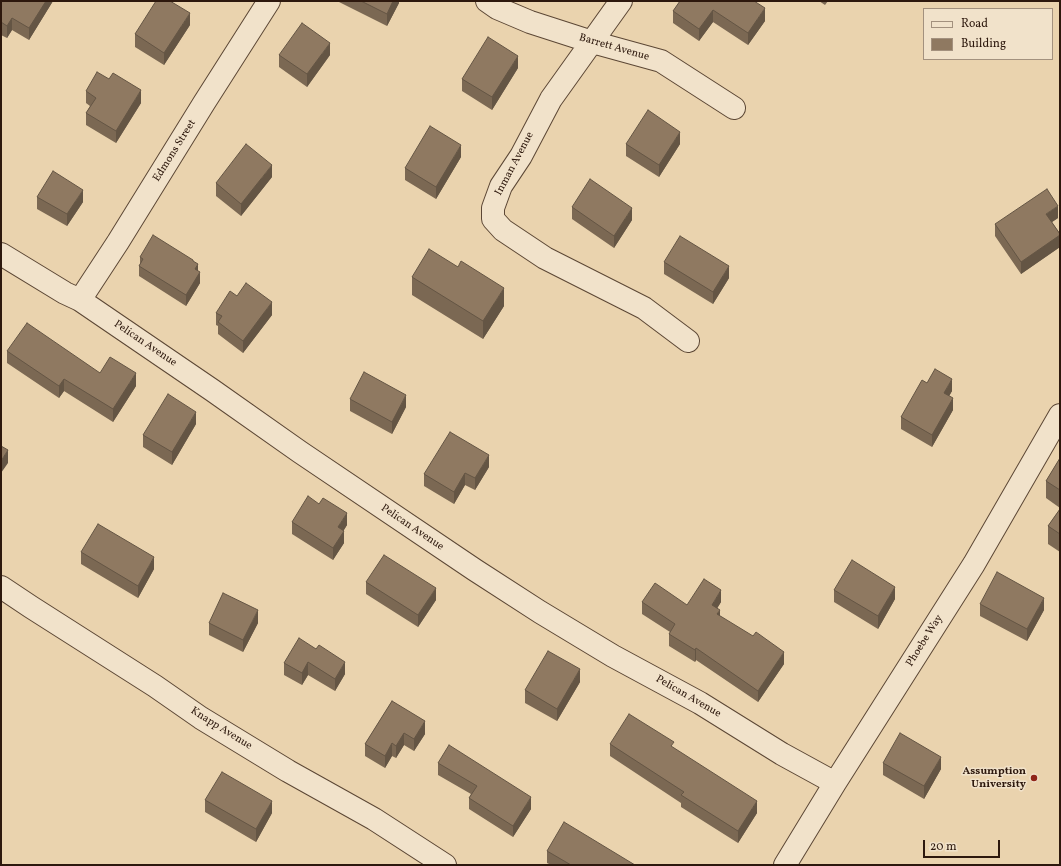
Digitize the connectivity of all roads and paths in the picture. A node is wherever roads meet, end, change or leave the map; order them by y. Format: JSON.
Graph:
{"nodes":[{"id":1,"x":269,"y":1,"type":"edge"},
{"id":2,"x":487,"y":1,"type":"edge"},
{"id":3,"x":621,"y":1,"type":"edge"},
{"id":4,"x":592,"y":42,"type":"junction"},
{"id":5,"x":734,"y":108,"type":"dead end"},
{"id":6,"x":1,"y":254,"type":"edge"},
{"id":7,"x":80,"y":300,"type":"junction"},
{"id":8,"x":688,"y":341,"type":"dead end"},
{"id":9,"x":1060,"y":415,"type":"edge"},
{"id":10,"x":1,"y":587,"type":"edge"},
{"id":11,"x":835,"y":783,"type":"junction"},
{"id":12,"x":445,"y":865,"type":"edge"},
{"id":13,"x":785,"y":865,"type":"edge"}],
"edges":[{"from":1,"to":7,"type":"street","name":"Edmons Street"},
{"from":2,"to":4,"type":"street","name":"Barrett Avenue"},
{"from":3,"to":4,"type":"street","name":"Inman Avenue"},
{"from":4,"to":5,"type":"street","name":"Barrett Avenue"},
{"from":4,"to":8,"type":"street","name":"Inman Avenue"},
{"from":6,"to":7,"type":"street","name":"Pelican Avenue"},
{"from":7,"to":11,"type":"street","name":"Pelican Avenue"},
{"from":9,"to":11,"type":"street","name":"Phoebe Way"},
{"from":10,"to":12,"type":"street","name":"Knapp Avenue"},
{"from":11,"to":13,"type":"street","name":"Phoebe Way"}]}
